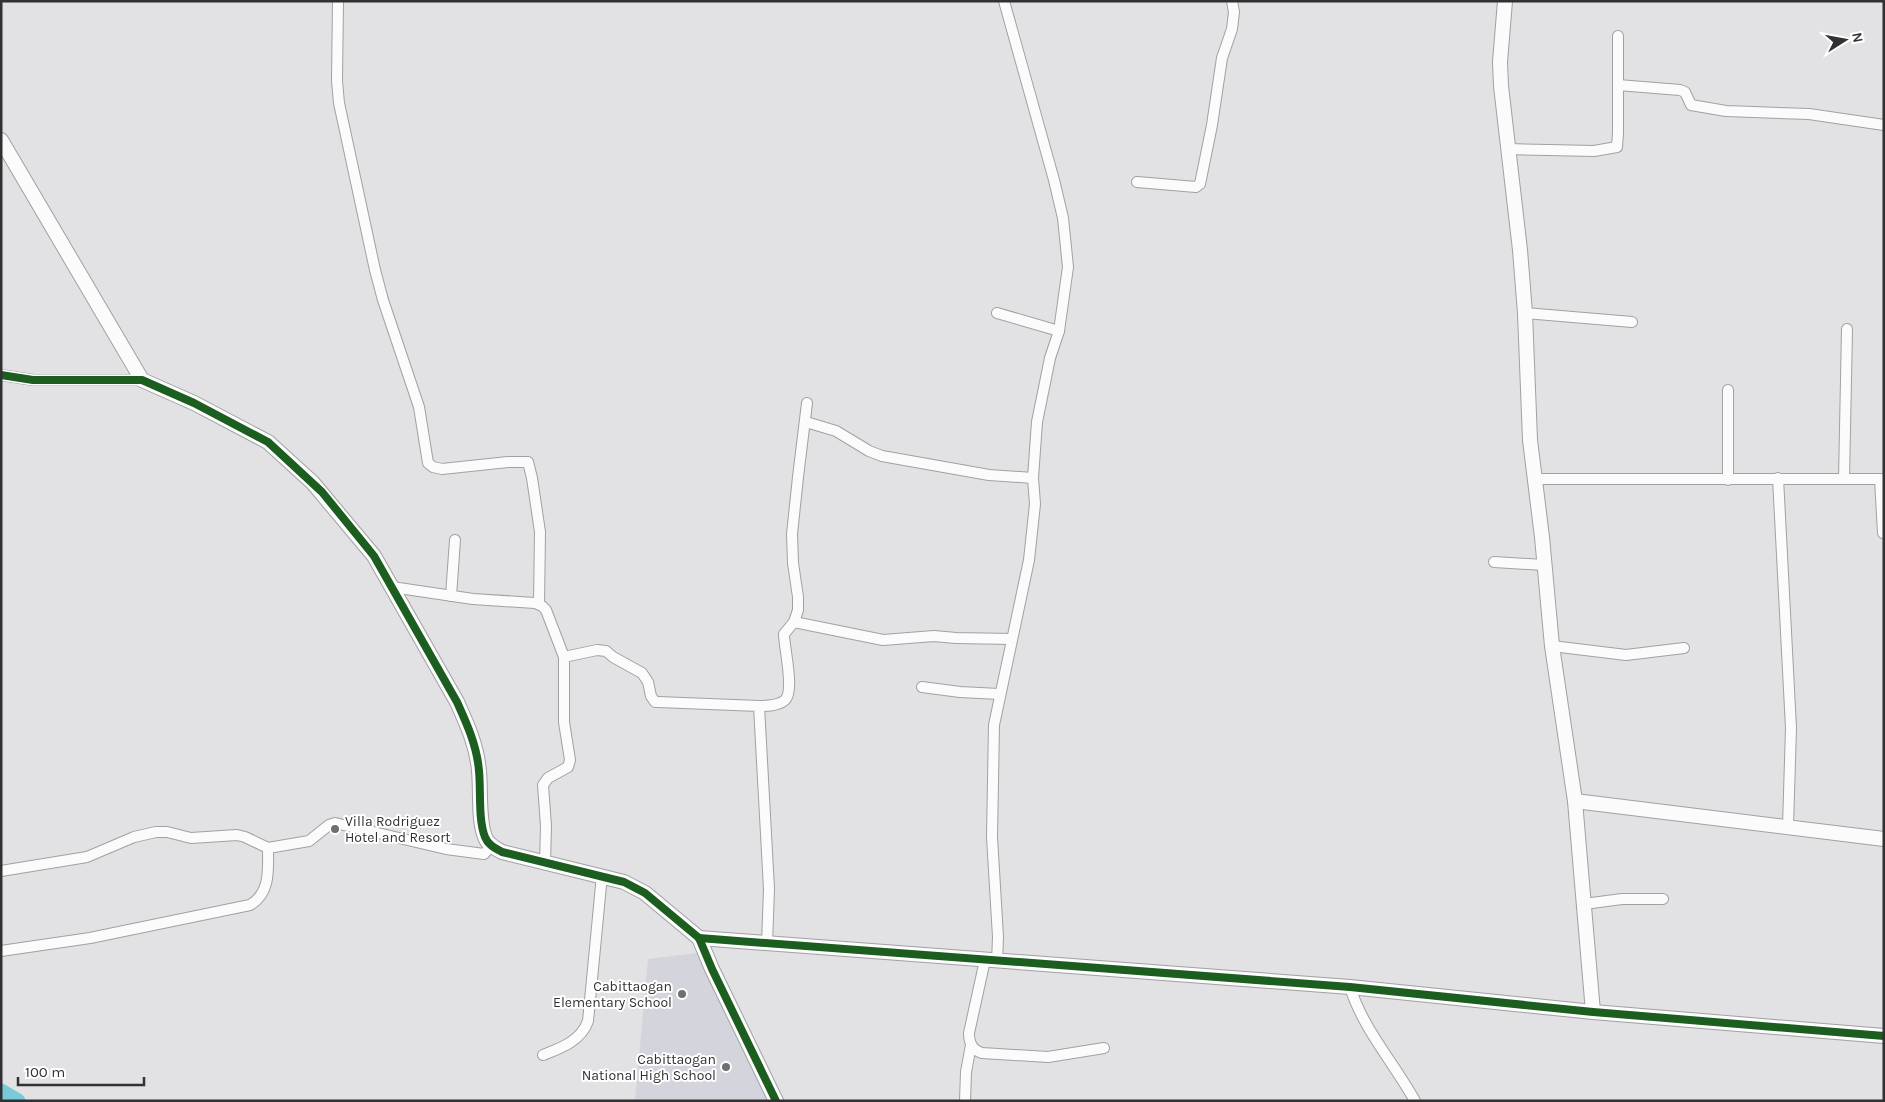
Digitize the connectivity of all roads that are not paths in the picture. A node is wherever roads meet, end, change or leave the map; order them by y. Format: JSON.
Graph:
{"nodes":[{"id":1,"x":338,"y":1,"type":"edge"},
{"id":2,"x":1004,"y":1,"type":"edge"},
{"id":3,"x":1232,"y":1,"type":"edge"},
{"id":4,"x":1505,"y":1,"type":"edge"},
{"id":5,"x":1618,"y":36,"type":"dead end"},
{"id":6,"x":1618,"y":85,"type":"junction"},
{"id":7,"x":1884,"y":126,"type":"edge"},
{"id":8,"x":1,"y":140,"type":"edge"},
{"id":9,"x":1507,"y":149,"type":"junction"},
{"id":10,"x":1138,"y":182,"type":"dead end"},
{"id":11,"x":997,"y":313,"type":"dead end"},
{"id":12,"x":1525,"y":313,"type":"junction"},
{"id":13,"x":1632,"y":322,"type":"dead end"},
{"id":14,"x":1847,"y":329,"type":"dead end"},
{"id":15,"x":1059,"y":331,"type":"junction"},
{"id":16,"x":1,"y":375,"type":"edge"},
{"id":17,"x":142,"y":380,"type":"junction"},
{"id":18,"x":1728,"y":390,"type":"dead end"},
{"id":19,"x":808,"y":403,"type":"dead end"},
{"id":20,"x":806,"y":422,"type":"junction"},
{"id":21,"x":1033,"y":478,"type":"junction"},
{"id":22,"x":1778,"y":478,"type":"junction"},
{"id":23,"x":1534,"y":479,"type":"junction"},
{"id":24,"x":1844,"y":479,"type":"junction"},
{"id":25,"x":1882,"y":479,"type":"edge"},
{"id":26,"x":1728,"y":480,"type":"junction"},
{"id":27,"x":1883,"y":533,"type":"edge"},
{"id":28,"x":455,"y":540,"type":"dead end"},
{"id":29,"x":1494,"y":562,"type":"dead end"},
{"id":30,"x":1544,"y":565,"type":"junction"},
{"id":31,"x":392,"y":587,"type":"junction"},
{"id":32,"x":451,"y":596,"type":"junction"},
{"id":33,"x":539,"y":604,"type":"junction"},
{"id":34,"x":794,"y":622,"type":"junction"},
{"id":35,"x":1012,"y":639,"type":"junction"},
{"id":36,"x":1552,"y":646,"type":"junction"},
{"id":37,"x":1684,"y":648,"type":"dead end"},
{"id":38,"x":564,"y":657,"type":"junction"},
{"id":39,"x":922,"y":687,"type":"dead end"},
{"id":40,"x":999,"y":694,"type":"junction"},
{"id":41,"x":759,"y":706,"type":"junction"},
{"id":42,"x":1575,"y":801,"type":"junction"},
{"id":43,"x":1788,"y":826,"type":"junction"},
{"id":44,"x":1884,"y":840,"type":"edge"},
{"id":45,"x":491,"y":846,"type":"junction"},
{"id":46,"x":268,"y":848,"type":"junction"},
{"id":47,"x":545,"y":863,"type":"junction"},
{"id":48,"x":1,"y":871,"type":"edge"},
{"id":49,"x":602,"y":875,"type":"junction"},
{"id":50,"x":1663,"y":899,"type":"dead end"},
{"id":51,"x":1584,"y":904,"type":"junction"},
{"id":52,"x":699,"y":938,"type":"junction"},
{"id":53,"x":767,"y":944,"type":"junction"},
{"id":54,"x":1,"y":951,"type":"edge"},
{"id":55,"x":991,"y":961,"type":"junction"},
{"id":56,"x":1350,"y":987,"type":"junction"},
{"id":57,"x":1594,"y":1012,"type":"junction"},
{"id":58,"x":1884,"y":1036,"type":"edge"},
{"id":59,"x":971,"y":1045,"type":"junction"},
{"id":60,"x":1104,"y":1048,"type":"dead end"},
{"id":61,"x":543,"y":1055,"type":"dead end"},
{"id":62,"x":776,"y":1101,"type":"edge"},
{"id":63,"x":965,"y":1101,"type":"edge"},
{"id":64,"x":1415,"y":1101,"type":"edge"}],
"edges":[{"from":1,"to":33,"type":"street"},
{"from":2,"to":15,"type":"street"},
{"from":3,"to":10,"type":"street"},
{"from":4,"to":9,"type":"street"},
{"from":5,"to":6,"type":"street"},
{"from":6,"to":7,"type":"street"},
{"from":6,"to":9,"type":"street"},
{"from":8,"to":17,"type":"street"},
{"from":9,"to":12,"type":"street"},
{"from":11,"to":15,"type":"street"},
{"from":12,"to":13,"type":"street"},
{"from":12,"to":23,"type":"street"},
{"from":14,"to":24,"type":"street"},
{"from":15,"to":21,"type":"street"},
{"from":16,"to":17,"type":"street"},
{"from":17,"to":31,"type":"street"},
{"from":18,"to":26,"type":"street"},
{"from":19,"to":20,"type":"street"},
{"from":20,"to":21,"type":"street"},
{"from":20,"to":34,"type":"street"},
{"from":21,"to":35,"type":"street"},
{"from":22,"to":24,"type":"street"},
{"from":22,"to":26,"type":"street"},
{"from":22,"to":43,"type":"street"},
{"from":23,"to":26,"type":"street"},
{"from":23,"to":30,"type":"street"},
{"from":24,"to":25,"type":"street"},
{"from":25,"to":27,"type":"street"},
{"from":28,"to":32,"type":"street"},
{"from":29,"to":30,"type":"street"},
{"from":30,"to":36,"type":"street"},
{"from":31,"to":32,"type":"street"},
{"from":31,"to":45,"type":"street"},
{"from":32,"to":33,"type":"street"},
{"from":33,"to":38,"type":"street"},
{"from":34,"to":35,"type":"street"},
{"from":34,"to":41,"type":"street"},
{"from":35,"to":40,"type":"street"},
{"from":36,"to":37,"type":"street"},
{"from":36,"to":42,"type":"street"},
{"from":38,"to":41,"type":"street"},
{"from":38,"to":47,"type":"street"},
{"from":39,"to":40,"type":"street"},
{"from":40,"to":55,"type":"street"},
{"from":41,"to":53,"type":"street"},
{"from":42,"to":43,"type":"street"},
{"from":42,"to":51,"type":"street"},
{"from":43,"to":44,"type":"street"},
{"from":45,"to":46,"type":"street"},
{"from":45,"to":47,"type":"street"},
{"from":46,"to":48,"type":"street"},
{"from":46,"to":54,"type":"street"},
{"from":47,"to":49,"type":"street"},
{"from":49,"to":52,"type":"street"},
{"from":49,"to":61,"type":"street"},
{"from":50,"to":51,"type":"street"},
{"from":51,"to":57,"type":"street"},
{"from":52,"to":53,"type":"street"},
{"from":52,"to":62,"type":"street"},
{"from":53,"to":55,"type":"street"},
{"from":55,"to":56,"type":"street"},
{"from":55,"to":59,"type":"street"},
{"from":56,"to":57,"type":"street"},
{"from":56,"to":64,"type":"street"},
{"from":57,"to":58,"type":"street"},
{"from":59,"to":60,"type":"street"},
{"from":59,"to":63,"type":"street"}]}
